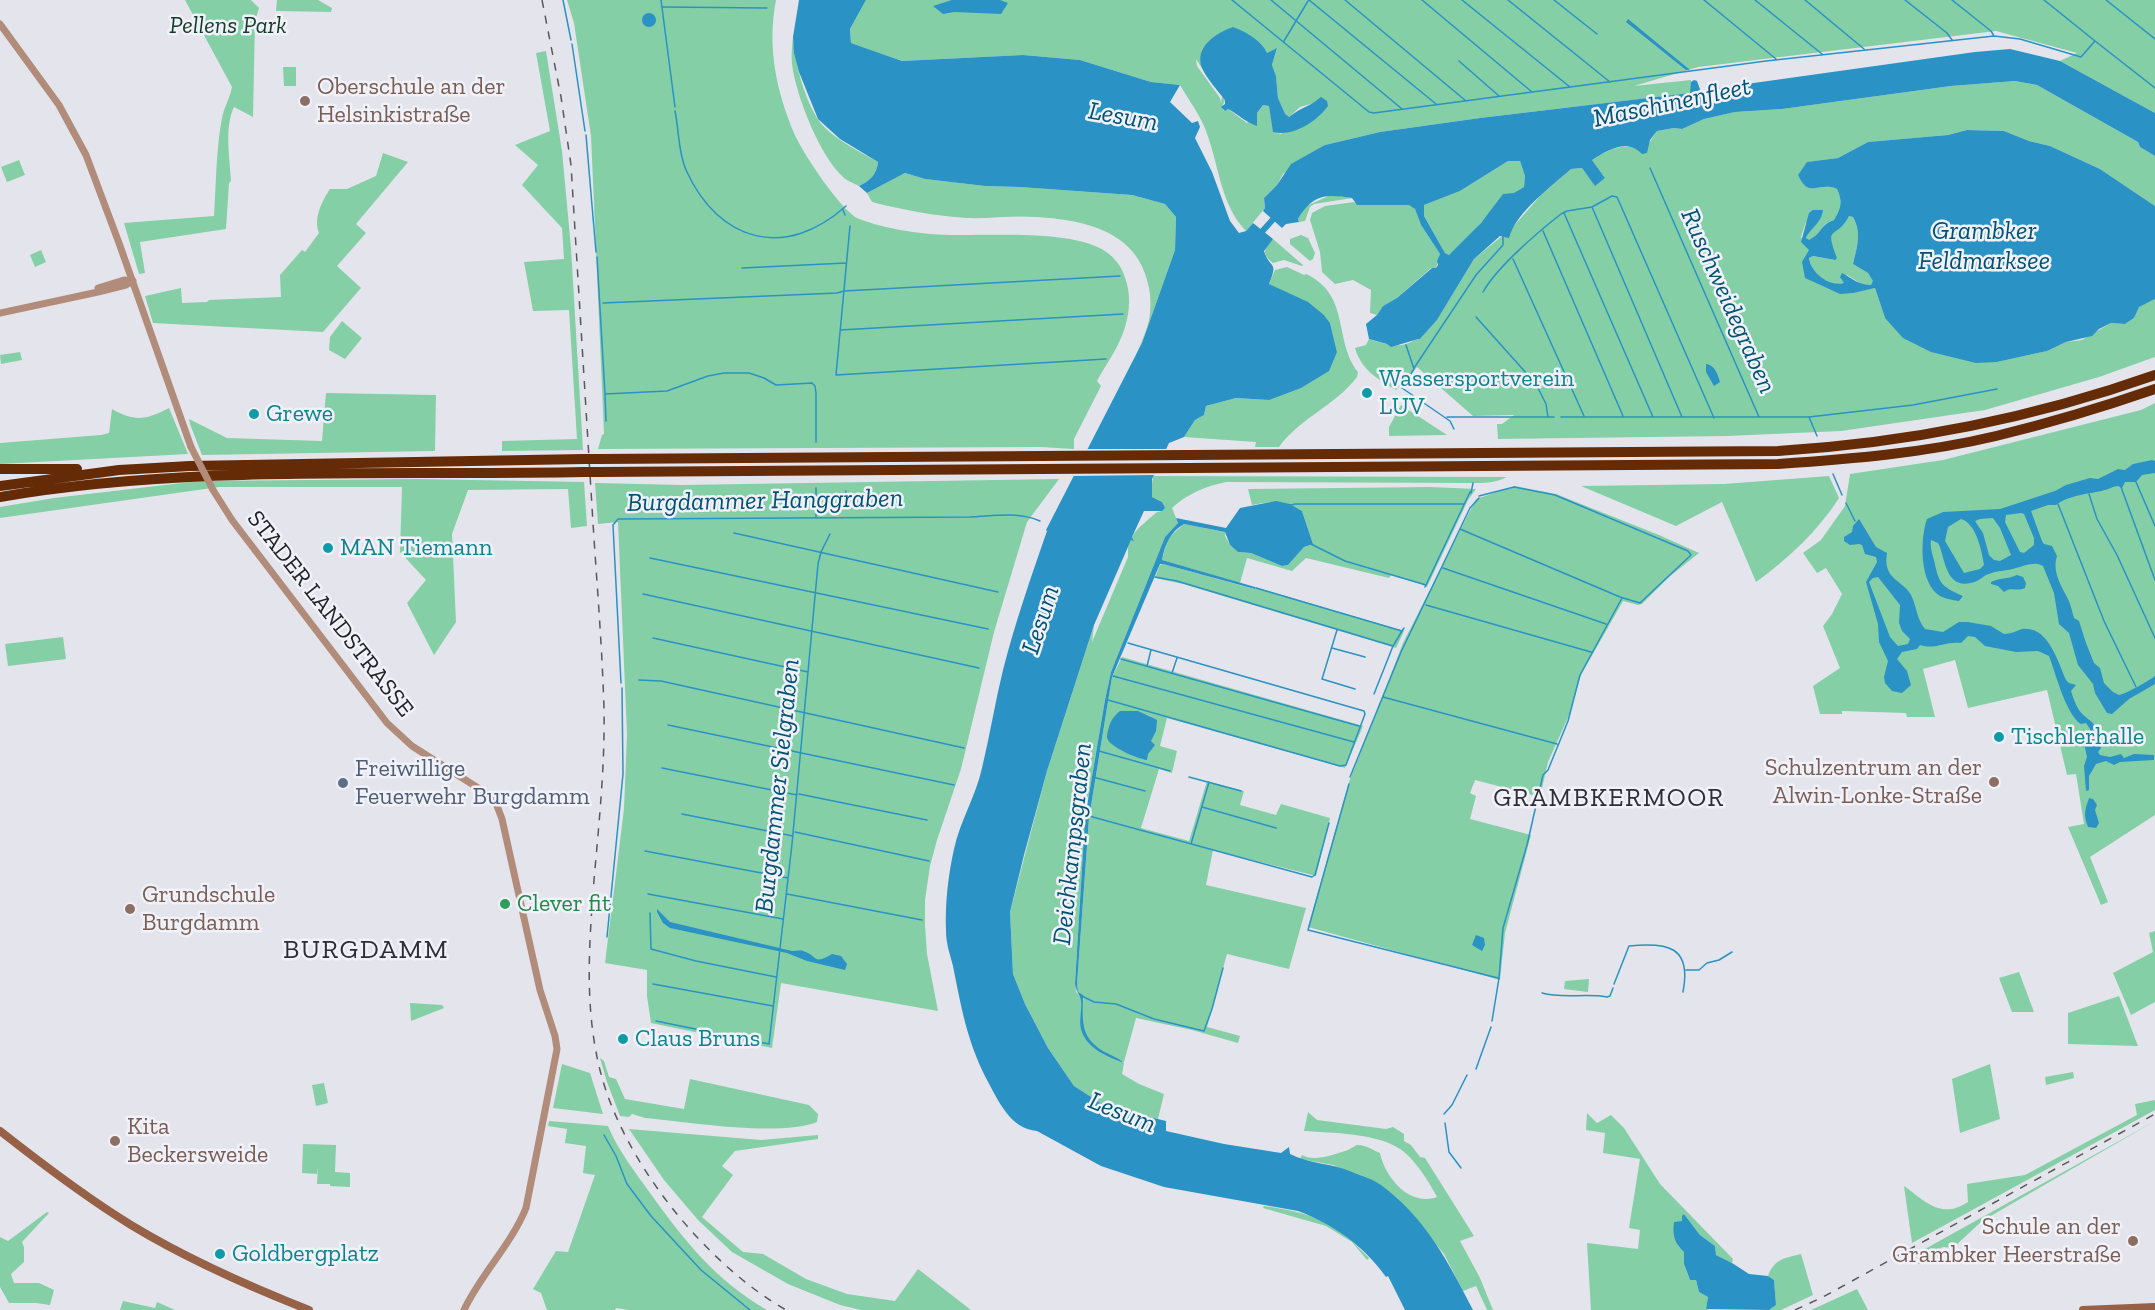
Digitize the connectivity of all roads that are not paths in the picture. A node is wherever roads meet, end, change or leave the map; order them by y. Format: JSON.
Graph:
{"nodes":[{"id":1,"x":0,"y":24,"type":"edge"},
{"id":2,"x":133,"y":281,"type":"junction"},
{"id":3,"x":0,"y":313,"type":"edge"},
{"id":4,"x":2155,"y":375,"type":"edge"},
{"id":5,"x":2155,"y":388,"type":"edge"},
{"id":6,"x":0,"y":469,"type":"edge"},
{"id":7,"x":119,"y":470,"type":"junction"},
{"id":8,"x":0,"y":486,"type":"edge"},
{"id":9,"x":0,"y":497,"type":"edge"},
{"id":10,"x":0,"y":1131,"type":"edge"},
{"id":11,"x":2155,"y":1308,"type":"edge"},
{"id":12,"x":309,"y":1310,"type":"edge"},
{"id":13,"x":464,"y":1310,"type":"edge"},
{"id":14,"x":2084,"y":1310,"type":"edge"}],
"edges":[{"from":1,"to":2,"type":"street","name":"STADER LANDSTRASSE"},
{"from":2,"to":3,"type":"street"},
{"from":2,"to":13,"type":"street","name":"STADER LANDSTRASSE","bridge":true},
{"from":4,"to":7,"type":"highway","bridge":true},
{"from":5,"to":9,"type":"highway","bridge":true},
{"from":6,"to":7,"type":"highway"},
{"from":7,"to":8,"type":"highway"},
{"from":10,"to":12,"type":"main road"},
{"from":11,"to":14,"type":"main road"}]}
